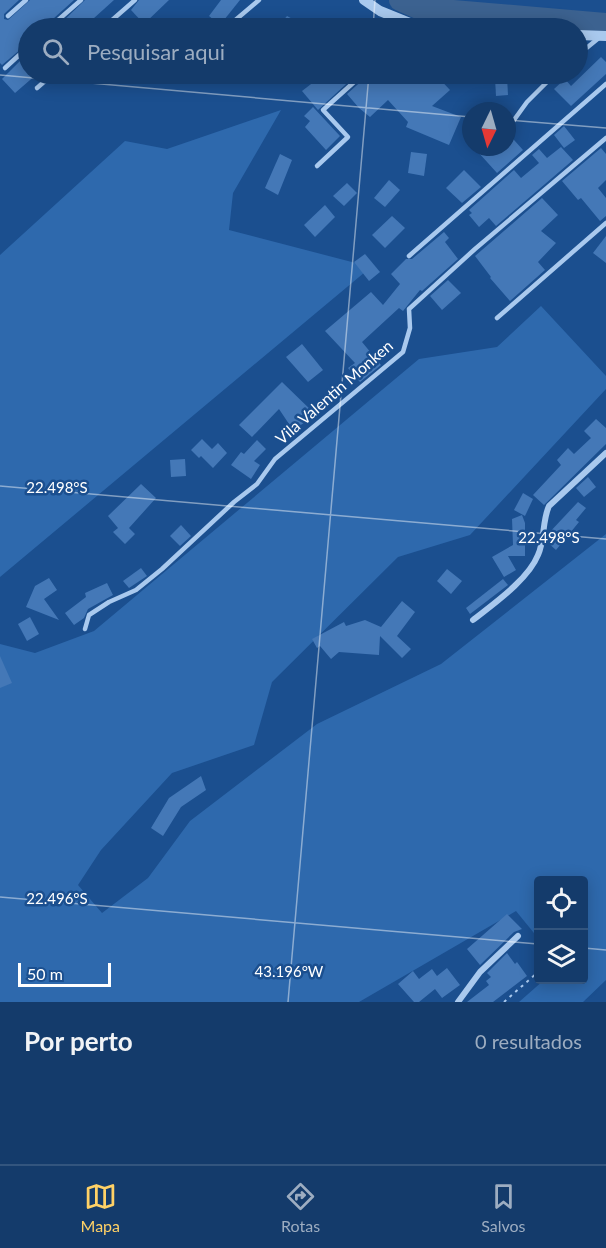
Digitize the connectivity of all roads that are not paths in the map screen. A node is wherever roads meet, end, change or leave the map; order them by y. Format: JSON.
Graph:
{"nodes":[{"id":1,"x":26,"y":0,"type":"edge"},
{"id":2,"x":81,"y":0,"type":"edge"},
{"id":3,"x":135,"y":0,"type":"edge"},
{"id":4,"x":259,"y":0,"type":"edge"},
{"id":5,"x":364,"y":0,"type":"edge"},
{"id":6,"x":8,"y":16,"type":"dead end"},
{"id":7,"x":60,"y":18,"type":"edge"},
{"id":8,"x":114,"y":18,"type":"edge"},
{"id":9,"x":237,"y":18,"type":"edge"},
{"id":10,"x":396,"y":18,"type":"edge"},
{"id":11,"x":588,"y":35,"type":"edge"},
{"id":12,"x":604,"y":36,"type":"edge"},
{"id":13,"x":588,"y":48,"type":"edge"},
{"id":14,"x":18,"y":56,"type":"edge"},
{"id":15,"x":5,"y":68,"type":"dead end"},
{"id":16,"x":42,"y":84,"type":"edge"},
{"id":17,"x":352,"y":84,"type":"edge"},
{"id":18,"x":545,"y":84,"type":"edge"},
{"id":19,"x":606,"y":84,"type":"edge"},
{"id":20,"x":37,"y":88,"type":"dead end"},
{"id":21,"x":516,"y":116,"type":"edge"},
{"id":22,"x":606,"y":138,"type":"edge"},
{"id":23,"x":317,"y":166,"type":"dead end"},
{"id":24,"x":606,"y":223,"type":"edge"},
{"id":25,"x":410,"y":256,"type":"dead end"},
{"id":26,"x":497,"y":318,"type":"dead end"},
{"id":27,"x":606,"y":453,"type":"edge"},
{"id":28,"x":473,"y":621,"type":"dead end"},
{"id":29,"x":86,"y":629,"type":"dead end"},
{"id":30,"x":518,"y":936,"type":"dead end"},
{"id":31,"x":458,"y":1002,"type":"edge"}],
"edges":[{"from":1,"to":6,"type":"lane"},
{"from":2,"to":7,"type":"lane"},
{"from":3,"to":8,"type":"lane"},
{"from":4,"to":9,"type":"lane"},
{"from":5,"to":10,"type":"street"},
{"from":11,"to":12,"type":"street"},
{"from":12,"to":13,"type":"lane"},
{"from":14,"to":15,"type":"lane"},
{"from":16,"to":20,"type":"lane"},
{"from":17,"to":23,"type":"lane"},
{"from":18,"to":21,"type":"lane"},
{"from":19,"to":25,"type":"lane"},
{"from":22,"to":29,"type":"lane","name":"Vila Valentin Monken"},
{"from":24,"to":26,"type":"lane"},
{"from":27,"to":28,"type":"street"},
{"from":30,"to":31,"type":"street"}]}
